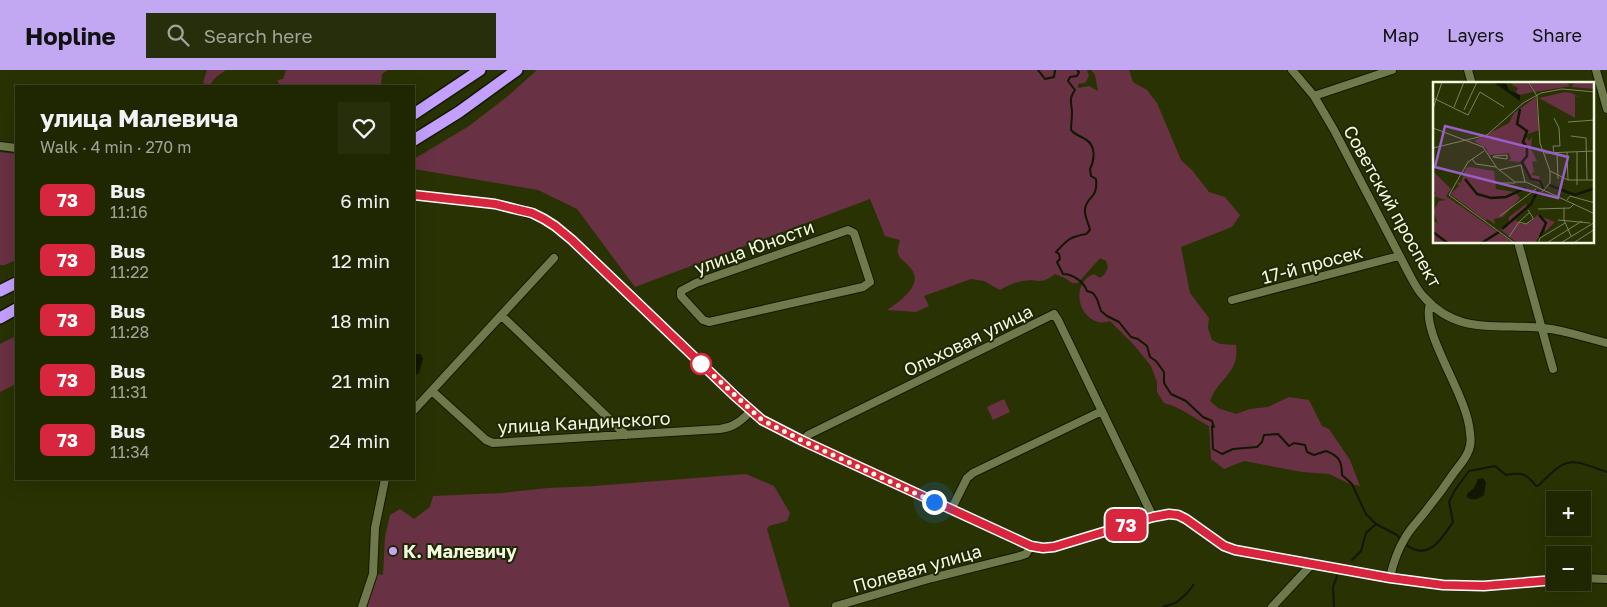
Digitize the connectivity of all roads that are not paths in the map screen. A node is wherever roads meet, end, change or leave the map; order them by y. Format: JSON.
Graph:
{"nodes":[{"id":1,"x":480,"y":70,"type":"edge"},
{"id":2,"x":517,"y":70,"type":"edge"},
{"id":3,"x":1292,"y":70,"type":"edge"},
{"id":4,"x":1392,"y":70,"type":"edge"},
{"id":5,"x":1596,"y":70,"type":"edge"},
{"id":6,"x":1314,"y":96,"type":"junction"},
{"id":7,"x":1607,"y":109,"type":"edge"},
{"id":8,"x":415,"y":113,"type":"edge"},
{"id":9,"x":415,"y":139,"type":"edge"},
{"id":10,"x":0,"y":146,"type":"edge"},
{"id":11,"x":15,"y":148,"type":"edge"},
{"id":12,"x":415,"y":195,"type":"edge"},
{"id":13,"x":1519,"y":244,"type":"edge"},
{"id":14,"x":1399,"y":256,"type":"junction"},
{"id":15,"x":554,"y":258,"type":"dead end"},
{"id":16,"x":15,"y":284,"type":"edge"},
{"id":17,"x":0,"y":291,"type":"edge"},
{"id":18,"x":831,"y":294,"type":"joint"},
{"id":19,"x":1232,"y":300,"type":"dead end"},
{"id":20,"x":1430,"y":304,"type":"junction"},
{"id":21,"x":15,"y":310,"type":"edge"},
{"id":22,"x":502,"y":316,"type":"junction"},
{"id":23,"x":0,"y":318,"type":"edge"},
{"id":24,"x":1542,"y":328,"type":"junction"},
{"id":25,"x":1607,"y":343,"type":"edge"},
{"id":26,"x":1553,"y":369,"type":"dead end"},
{"id":27,"x":432,"y":391,"type":"junction"},
{"id":28,"x":415,"y":409,"type":"edge"},
{"id":29,"x":751,"y":411,"type":"junction"},
{"id":30,"x":1102,"y":411,"type":"junction"},
{"id":31,"x":626,"y":435,"type":"junction"},
{"id":32,"x":803,"y":441,"type":"junction"},
{"id":33,"x":385,"y":480,"type":"edge"},
{"id":34,"x":951,"y":510,"type":"junction"},
{"id":35,"x":1153,"y":517,"type":"junction"},
{"id":36,"x":1031,"y":546,"type":"junction"},
{"id":37,"x":1312,"y":564,"type":"junction"},
{"id":38,"x":1390,"y":578,"type":"junction"},
{"id":39,"x":1591,"y":578,"type":"edge"},
{"id":40,"x":1607,"y":579,"type":"edge"},
{"id":41,"x":1546,"y":581,"type":"edge"},
{"id":42,"x":836,"y":606,"type":"edge"},
{"id":43,"x":362,"y":607,"type":"edge"},
{"id":44,"x":1272,"y":607,"type":"edge"}],
"edges":[{"from":1,"to":8,"type":"highway"},
{"from":2,"to":9,"type":"highway"},
{"from":3,"to":6,"type":"street","name":"Советский проспект"},
{"from":4,"to":6,"type":"street"},
{"from":5,"to":7,"type":"street"},
{"from":6,"to":14,"type":"street","name":"Советский проспект"},
{"from":10,"to":11,"type":"street"},
{"from":12,"to":29,"type":"street"},
{"from":13,"to":24,"type":"street"},
{"from":14,"to":19,"type":"street","name":"17-й просек"},
{"from":14,"to":20,"type":"street","name":"Советский проспект"},
{"from":15,"to":22,"type":"street"},
{"from":16,"to":17,"type":"highway"},
{"from":18,"to":18,"type":"street","name":"улица Юности"},
{"from":20,"to":24,"type":"street","name":"Советский проспект"},
{"from":20,"to":38,"type":"street"},
{"from":21,"to":23,"type":"highway"},
{"from":22,"to":27,"type":"street"},
{"from":22,"to":31,"type":"street"},
{"from":24,"to":25,"type":"street","name":"Советский проспект"},
{"from":24,"to":26,"type":"street"},
{"from":27,"to":28,"type":"street"},
{"from":27,"to":31,"type":"street","name":"улица Кандинского"},
{"from":29,"to":31,"type":"street","name":"улица Кандинского"},
{"from":29,"to":32,"type":"street"},
{"from":30,"to":32,"type":"street","name":"Ольховая улица"},
{"from":30,"to":34,"type":"street"},
{"from":30,"to":35,"type":"street","name":"Ольховая улица"},
{"from":32,"to":34,"type":"street"},
{"from":33,"to":43,"type":"street"},
{"from":34,"to":36,"type":"street"},
{"from":35,"to":36,"type":"street"},
{"from":35,"to":37,"type":"street"},
{"from":36,"to":42,"type":"street","name":"Полевая улица"},
{"from":37,"to":38,"type":"street"},
{"from":37,"to":44,"type":"street"},
{"from":38,"to":41,"type":"street"},
{"from":39,"to":40,"type":"street"}]}
